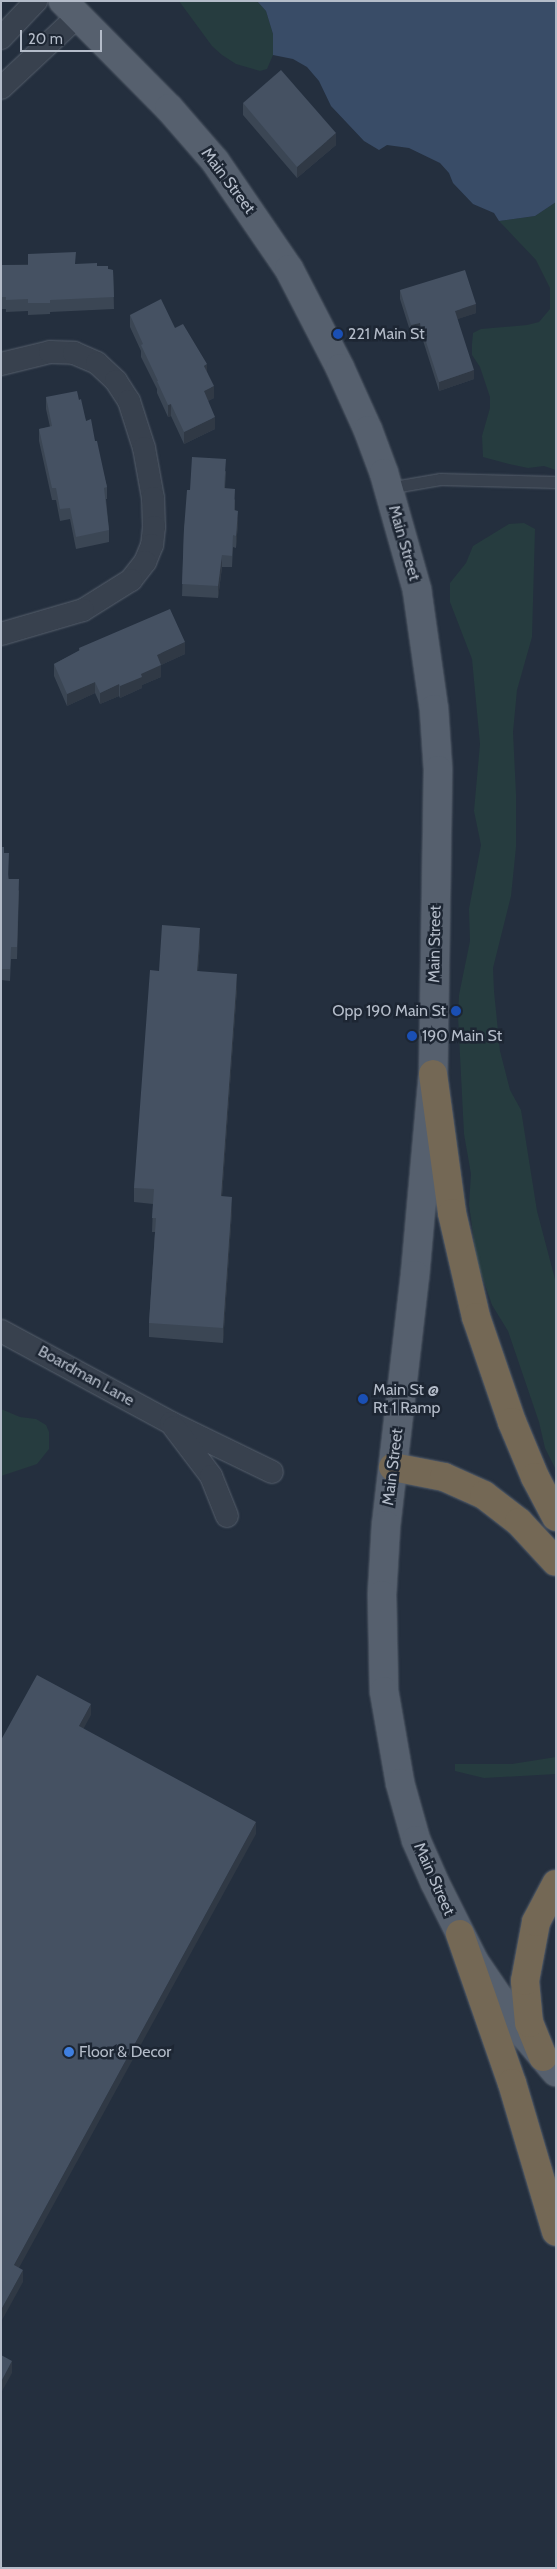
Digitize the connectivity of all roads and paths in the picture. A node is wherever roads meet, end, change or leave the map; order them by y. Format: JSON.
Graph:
{"nodes":[{"id":1,"x":36,"y":1,"type":"edge"},
{"id":2,"x":70,"y":8,"type":"edge"},
{"id":3,"x":1,"y":38,"type":"edge"},
{"id":4,"x":1,"y":88,"type":"edge"},
{"id":5,"x":1,"y":364,"type":"edge"},
{"id":6,"x":556,"y":482,"type":"edge"},
{"id":7,"x":388,"y":488,"type":"junction"},
{"id":8,"x":1,"y":634,"type":"edge"},
{"id":9,"x":433,"y":1074,"type":"junction"},
{"id":10,"x":1,"y":1330,"type":"edge"},
{"id":11,"x":171,"y":1422,"type":"junction"},
{"id":12,"x":393,"y":1468,"type":"junction"},
{"id":13,"x":272,"y":1472,"type":"dead end"},
{"id":14,"x":228,"y":1516,"type":"dead end"},
{"id":15,"x":556,"y":1517,"type":"edge"},
{"id":16,"x":556,"y":1562,"type":"edge"},
{"id":17,"x":556,"y":1884,"type":"edge"},
{"id":18,"x":460,"y":1934,"type":"junction"},
{"id":19,"x":549,"y":2065,"type":"edge"},
{"id":20,"x":556,"y":2232,"type":"edge"}],
"edges":[{"from":1,"to":3,"type":"street"},
{"from":2,"to":4,"type":"street"},
{"from":2,"to":7,"type":"main road","name":"Main Street"},
{"from":5,"to":8,"type":"street"},
{"from":6,"to":7,"type":"lane"},
{"from":7,"to":9,"type":"main road","name":"Main Street"},
{"from":9,"to":12,"type":"main road","name":"Main Street"},
{"from":9,"to":15,"type":"highway"},
{"from":10,"to":11,"type":"street","name":"Boardman Lane"},
{"from":11,"to":13,"type":"street","name":"Boardman Lane"},
{"from":11,"to":14,"type":"street","name":"Boardman Lane"},
{"from":12,"to":16,"type":"highway"},
{"from":12,"to":18,"type":"main road","name":"Main Street"},
{"from":17,"to":19,"type":"highway"},
{"from":18,"to":19,"type":"main road","name":"Main Street"},
{"from":18,"to":20,"type":"highway"}]}
